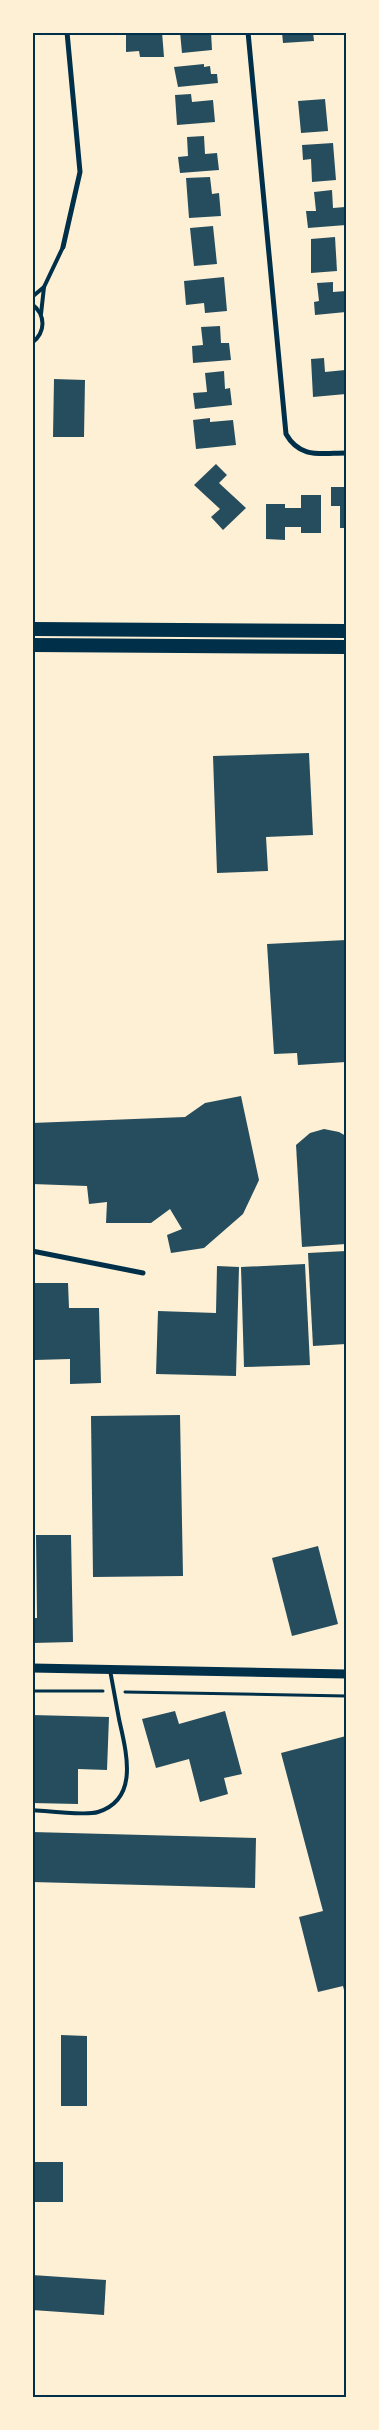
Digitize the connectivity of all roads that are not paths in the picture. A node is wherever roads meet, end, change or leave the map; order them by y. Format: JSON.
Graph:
{"nodes":[{"id":1,"x":67,"y":32,"type":"edge"},
{"id":2,"x":248,"y":32,"type":"edge"},
{"id":3,"x":63,"y":247,"type":"joint"},
{"id":4,"x":44,"y":286,"type":"junction"},
{"id":5,"x":32,"y":296,"type":"edge"},
{"id":6,"x":32,"y":304,"type":"edge"},
{"id":7,"x":41,"y":314,"type":"junction"},
{"id":8,"x":32,"y":343,"type":"edge"},
{"id":9,"x":346,"y":453,"type":"edge"},
{"id":10,"x":32,"y":629,"type":"edge"},
{"id":11,"x":346,"y":631,"type":"edge"},
{"id":12,"x":32,"y":645,"type":"edge"},
{"id":13,"x":346,"y":647,"type":"edge"},
{"id":14,"x":32,"y":1251,"type":"edge"},
{"id":15,"x":143,"y":1273,"type":"dead end"},
{"id":16,"x":32,"y":1668,"type":"edge"},
{"id":17,"x":110,"y":1670,"type":"junction"},
{"id":18,"x":346,"y":1674,"type":"edge"},
{"id":19,"x":32,"y":1810,"type":"edge"}],
"edges":[{"from":1,"to":3,"type":"street"},
{"from":2,"to":9,"type":"street"},
{"from":3,"to":4,"type":"lane"},
{"from":4,"to":5,"type":"lane"},
{"from":4,"to":7,"type":"lane"},
{"from":6,"to":7,"type":"lane"},
{"from":7,"to":8,"type":"lane"},
{"from":10,"to":11,"type":"highway"},
{"from":12,"to":13,"type":"highway"},
{"from":14,"to":15,"type":"street"},
{"from":16,"to":17,"type":"street"},
{"from":17,"to":18,"type":"street"},
{"from":17,"to":19,"type":"lane"}]}
